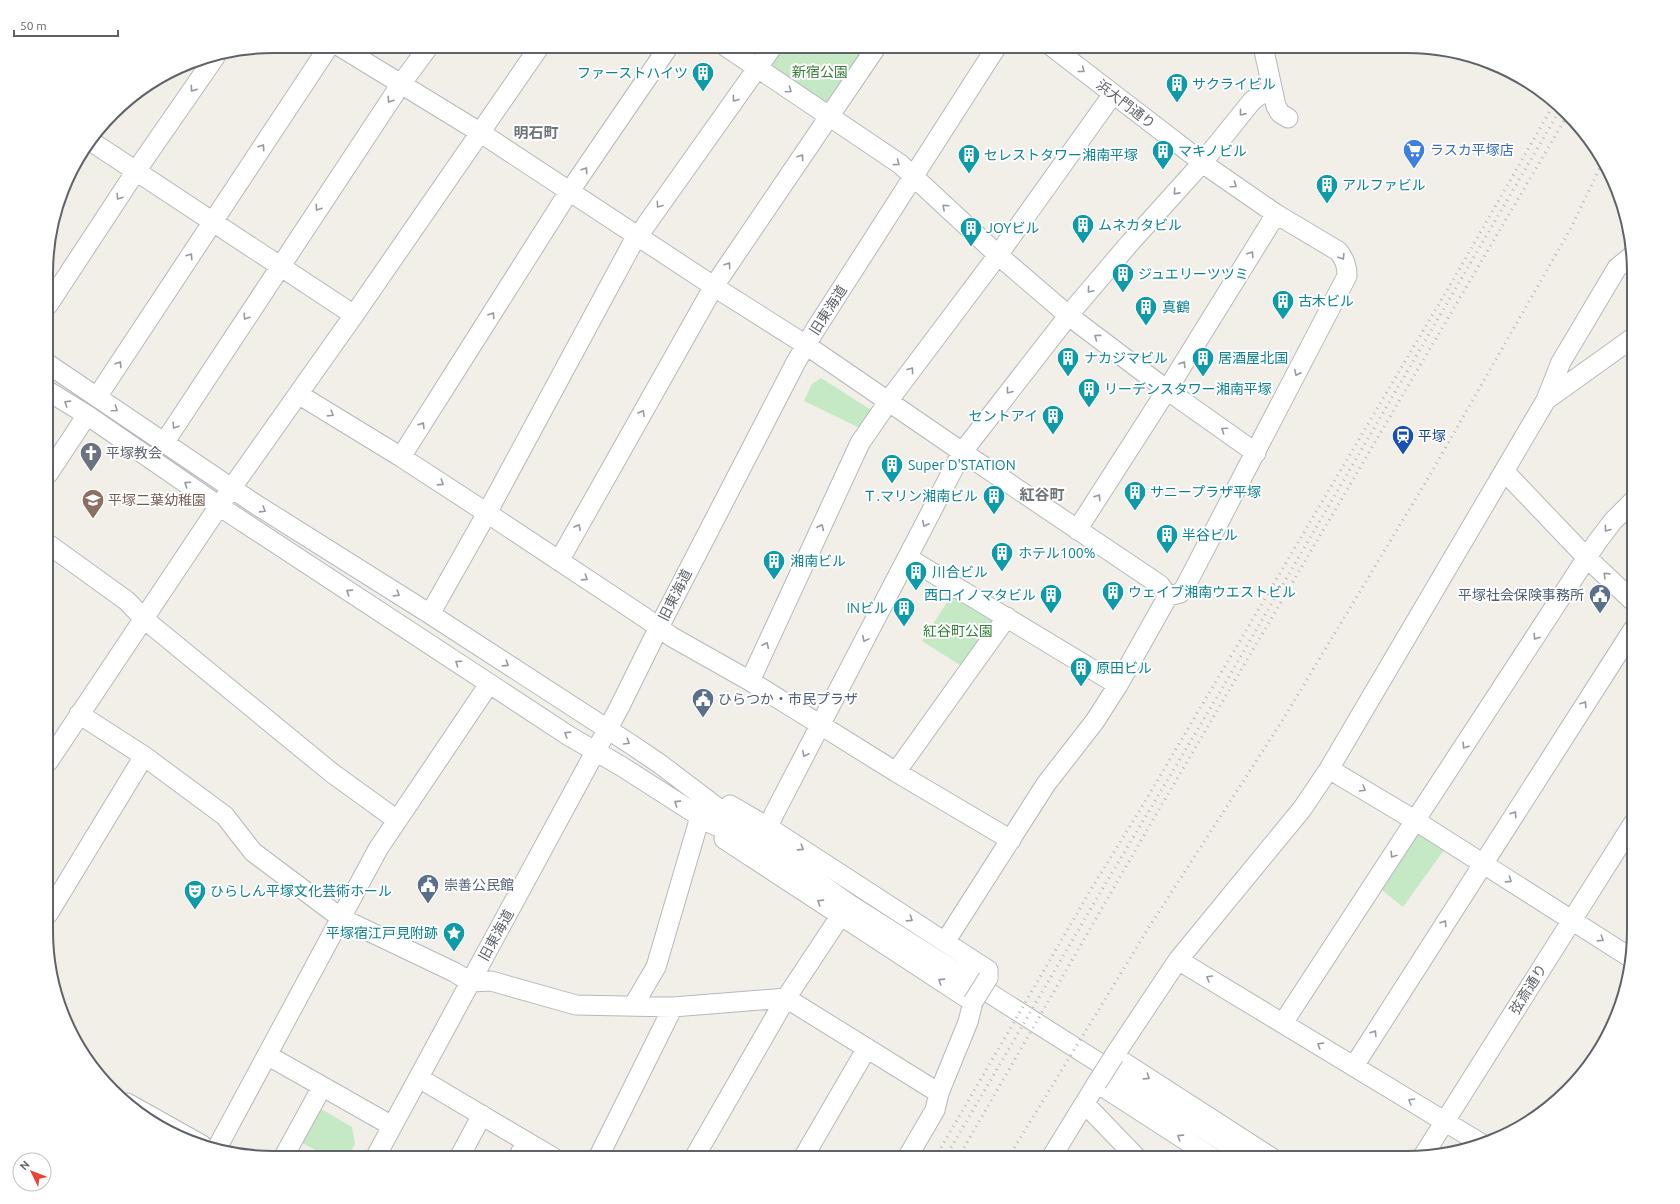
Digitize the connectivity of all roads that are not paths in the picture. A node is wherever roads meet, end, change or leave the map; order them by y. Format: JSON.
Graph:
{"nodes":[{"id":1,"x":324,"y":53,"type":"edge"},
{"id":2,"x":350,"y":53,"type":"edge"},
{"id":3,"x":424,"y":53,"type":"edge"},
{"id":4,"x":535,"y":53,"type":"edge"},
{"id":5,"x":664,"y":53,"type":"edge"},
{"id":6,"x":735,"y":53,"type":"edge"},
{"id":7,"x":768,"y":53,"type":"edge"},
{"id":8,"x":872,"y":53,"type":"edge"},
{"id":9,"x":993,"y":53,"type":"edge"},
{"id":10,"x":1060,"y":53,"type":"edge"},
{"id":11,"x":1264,"y":53,"type":"edge"},
{"id":12,"x":212,"y":61,"type":"edge"},
{"id":13,"x":757,"y":68,"type":"junction"},
{"id":14,"x":401,"y":84,"type":"junction"},
{"id":15,"x":1272,"y":93,"type":"junction"},
{"id":16,"x":1113,"y":94,"type":"junction"},
{"id":17,"x":828,"y":117,"type":"junction"},
{"id":18,"x":1288,"y":118,"type":"dead end"},
{"id":19,"x":481,"y":133,"type":"junction"},
{"id":20,"x":95,"y":144,"type":"edge"},
{"id":21,"x":1202,"y":163,"type":"junction"},
{"id":22,"x":136,"y":171,"type":"junction"},
{"id":23,"x":914,"y":178,"type":"junction"},
{"id":24,"x":570,"y":191,"type":"junction"},
{"id":25,"x":1276,"y":214,"type":"junction"},
{"id":26,"x":213,"y":222,"type":"junction"},
{"id":27,"x":638,"y":236,"type":"junction"},
{"id":28,"x":998,"y":255,"type":"junction"},
{"id":29,"x":1627,"y":260,"type":"edge"},
{"id":30,"x":279,"y":266,"type":"junction"},
{"id":31,"x":714,"y":286,"type":"junction"},
{"id":32,"x":53,"y":297,"type":"edge"},
{"id":33,"x":354,"y":315,"type":"junction"},
{"id":34,"x":1069,"y":316,"type":"junction"},
{"id":35,"x":1627,"y":342,"type":"edge"},
{"id":36,"x":806,"y":344,"type":"junction"},
{"id":37,"x":53,"y":367,"type":"edge"},
{"id":38,"x":1167,"y":390,"type":"junction"},
{"id":39,"x":53,"y":394,"type":"edge"},
{"id":40,"x":298,"y":394,"type":"junction"},
{"id":41,"x":97,"y":397,"type":"junction"},
{"id":42,"x":1546,"y":400,"type":"junction"},
{"id":43,"x":888,"y":402,"type":"junction"},
{"id":44,"x":87,"y":415,"type":"junction"},
{"id":45,"x":164,"y":443,"type":"junction"},
{"id":46,"x":963,"y":452,"type":"junction"},
{"id":47,"x":1256,"y":453,"type":"junction"},
{"id":48,"x":401,"y":458,"type":"junction"},
{"id":49,"x":53,"y":466,"type":"edge"},
{"id":50,"x":1504,"y":471,"type":"junction"},
{"id":51,"x":231,"y":488,"type":"junction"},
{"id":52,"x":219,"y":506,"type":"junction"},
{"id":53,"x":1627,"y":507,"type":"edge"},
{"id":54,"x":487,"y":513,"type":"junction"},
{"id":55,"x":1077,"y":530,"type":"junction"},
{"id":56,"x":53,"y":548,"type":"edge"},
{"id":57,"x":908,"y":558,"type":"junction"},
{"id":58,"x":1587,"y":558,"type":"junction"},
{"id":59,"x":559,"y":561,"type":"junction"},
{"id":60,"x":1627,"y":595,"type":"edge"},
{"id":61,"x":1168,"y":596,"type":"junction"},
{"id":62,"x":430,"y":614,"type":"junction"},
{"id":63,"x":1007,"y":617,"type":"junction"},
{"id":64,"x":144,"y":619,"type":"junction"},
{"id":65,"x":659,"y":627,"type":"junction"},
{"id":66,"x":1627,"y":639,"type":"edge"},
{"id":67,"x":750,"y":681,"type":"junction"},
{"id":68,"x":489,"y":684,"type":"junction"},
{"id":69,"x":1118,"y":685,"type":"junction"},
{"id":70,"x":79,"y":714,"type":"junction"},
{"id":71,"x":820,"y":724,"type":"junction"},
{"id":72,"x":607,"y":730,"type":"junction"},
{"id":73,"x":53,"y":742,"type":"edge"},
{"id":74,"x":596,"y":751,"type":"junction"},
{"id":75,"x":144,"y":756,"type":"junction"},
{"id":76,"x":660,"y":764,"type":"junction"},
{"id":77,"x":1329,"y":769,"type":"junction"},
{"id":78,"x":896,"y":772,"type":"junction"},
{"id":79,"x":397,"y":820,"type":"junction"},
{"id":80,"x":705,"y":820,"type":"junction"},
{"id":81,"x":1416,"y":821,"type":"junction"},
{"id":82,"x":768,"y":827,"type":"junction"},
{"id":83,"x":1627,"y":833,"type":"edge"},
{"id":84,"x":1011,"y":840,"type":"junction"},
{"id":85,"x":780,"y":855,"type":"junction"},
{"id":86,"x":1482,"y":863,"type":"junction"},
{"id":87,"x":53,"y":906,"type":"edge"},
{"id":88,"x":841,"y":915,"type":"junction"},
{"id":89,"x":341,"y":918,"type":"junction"},
{"id":90,"x":1572,"y":921,"type":"junction"},
{"id":91,"x":945,"y":942,"type":"junction"},
{"id":92,"x":1626,"y":955,"type":"edge"},
{"id":93,"x":1178,"y":960,"type":"junction"},
{"id":94,"x":471,"y":982,"type":"junction"},
{"id":95,"x":786,"y":998,"type":"junction"},
{"id":96,"x":973,"y":1002,"type":"junction"},
{"id":97,"x":633,"y":1006,"type":"junction"},
{"id":98,"x":673,"y":1007,"type":"junction"},
{"id":99,"x":1283,"y":1023,"type":"junction"},
{"id":100,"x":867,"y":1048,"type":"junction"},
{"id":101,"x":267,"y":1056,"type":"junction"},
{"id":102,"x":1114,"y":1056,"type":"junction"},
{"id":103,"x":1354,"y":1066,"type":"junction"},
{"id":104,"x":419,"y":1078,"type":"junction"},
{"id":105,"x":1097,"y":1083,"type":"junction"},
{"id":106,"x":322,"y":1087,"type":"junction"},
{"id":107,"x":939,"y":1093,"type":"junction"},
{"id":108,"x":1085,"y":1104,"type":"junction"},
{"id":109,"x":482,"y":1115,"type":"junction"},
{"id":110,"x":1445,"y":1122,"type":"junction"},
{"id":111,"x":392,"y":1126,"type":"junction"},
{"id":112,"x":1475,"y":1140,"type":"edge"},
{"id":113,"x":219,"y":1145,"type":"edge"},
{"id":114,"x":522,"y":1150,"type":"edge"},
{"id":115,"x":1427,"y":1150,"type":"edge"},
{"id":116,"x":287,"y":1151,"type":"edge"},
{"id":117,"x":379,"y":1151,"type":"edge"},
{"id":118,"x":463,"y":1151,"type":"edge"},
{"id":119,"x":601,"y":1151,"type":"edge"},
{"id":120,"x":698,"y":1151,"type":"edge"},
{"id":121,"x":807,"y":1151,"type":"edge"},
{"id":122,"x":911,"y":1151,"type":"edge"},
{"id":123,"x":1055,"y":1151,"type":"edge"},
{"id":124,"x":1129,"y":1151,"type":"edge"},
{"id":125,"x":1202,"y":1151,"type":"edge"},
{"id":126,"x":1238,"y":1151,"type":"edge"},
{"id":127,"x":1261,"y":1151,"type":"edge"}],
"edges":[{"from":26,"to":1,"type":"street","one_way":true},
{"from":2,"to":14,"type":"street"},
{"from":3,"to":14,"type":"street"},
{"from":4,"to":19,"type":"street"},
{"from":24,"to":5,"type":"street","one_way":true},
{"from":6,"to":13,"type":"street"},
{"from":7,"to":13,"type":"street"},
{"from":8,"to":17,"type":"street"},
{"from":9,"to":23,"type":"street","name":"旧東海道"},
{"from":10,"to":16,"type":"street","name":"浜大門通り","one_way":true},
{"from":11,"to":15,"type":"street"},
{"from":12,"to":22,"type":"street","one_way":true},
{"from":13,"to":17,"type":"street","one_way":true},
{"from":13,"to":27,"type":"street","one_way":true},
{"from":14,"to":19,"type":"street"},
{"from":14,"to":30,"type":"street","one_way":true},
{"from":15,"to":18,"type":"street"},
{"from":15,"to":21,"type":"street","one_way":true},
{"from":16,"to":21,"type":"street","name":"浜大門通り"},
{"from":16,"to":28,"type":"street"},
{"from":17,"to":23,"type":"street","one_way":true},
{"from":31,"to":17,"type":"street","one_way":true},
{"from":19,"to":24,"type":"street"},
{"from":19,"to":33,"type":"street"},
{"from":20,"to":22,"type":"street"},
{"from":21,"to":25,"type":"street","name":"浜大門通り","one_way":true},
{"from":21,"to":34,"type":"street","one_way":true},
{"from":22,"to":26,"type":"street"},
{"from":22,"to":32,"type":"street","one_way":true},
{"from":28,"to":23,"type":"street","one_way":true},
{"from":23,"to":36,"type":"street","name":"旧東海道"},
{"from":24,"to":27,"type":"street"},
{"from":48,"to":24,"type":"street","one_way":true},
{"from":38,"to":25,"type":"street","one_way":true},
{"from":25,"to":47,"type":"street","name":"浜大門通り","one_way":true},
{"from":26,"to":30,"type":"street"},
{"from":41,"to":26,"type":"street","one_way":true},
{"from":27,"to":31,"type":"street"},
{"from":27,"to":54,"type":"street"},
{"from":28,"to":34,"type":"street"},
{"from":43,"to":28,"type":"street","one_way":true},
{"from":29,"to":42,"type":"street"},
{"from":30,"to":33,"type":"street"},
{"from":30,"to":45,"type":"street","one_way":true},
{"from":31,"to":36,"type":"street"},
{"from":59,"to":31,"type":"street","one_way":true},
{"from":33,"to":40,"type":"street"},
{"from":38,"to":34,"type":"street","one_way":true},
{"from":34,"to":46,"type":"street","one_way":true},
{"from":35,"to":42,"type":"street"},
{"from":36,"to":43,"type":"street"},
{"from":36,"to":65,"type":"street","name":"旧東海道"},
{"from":37,"to":41,"type":"street"},
{"from":47,"to":38,"type":"street","one_way":true},
{"from":55,"to":38,"type":"street","one_way":true},
{"from":44,"to":39,"type":"street","one_way":true},
{"from":40,"to":48,"type":"street","one_way":true},
{"from":40,"to":51,"type":"street"},
{"from":41,"to":45,"type":"street","one_way":true},
{"from":42,"to":50,"type":"street"},
{"from":43,"to":46,"type":"street"},
{"from":67,"to":43,"type":"street","one_way":true},
{"from":44,"to":49,"type":"street"},
{"from":52,"to":44,"type":"street","one_way":true},
{"from":45,"to":51,"type":"street"},
{"from":46,"to":55,"type":"street"},
{"from":46,"to":57,"type":"street","one_way":true},
{"from":47,"to":61,"type":"street","name":"浜大門通り"},
{"from":48,"to":54,"type":"street","one_way":true},
{"from":50,"to":58,"type":"street"},
{"from":50,"to":77,"type":"street"},
{"from":51,"to":52,"type":"street"},
{"from":51,"to":62,"type":"street","one_way":true},
{"from":52,"to":64,"type":"street"},
{"from":68,"to":52,"type":"street","one_way":true},
{"from":53,"to":58,"type":"street","one_way":true},
{"from":54,"to":59,"type":"street"},
{"from":54,"to":62,"type":"street"},
{"from":55,"to":61,"type":"street"},
{"from":56,"to":64,"type":"street"},
{"from":57,"to":63,"type":"street"},
{"from":57,"to":71,"type":"street","one_way":true},
{"from":60,"to":58,"type":"street","one_way":true},
{"from":58,"to":81,"type":"street","one_way":true},
{"from":59,"to":65,"type":"street","one_way":true},
{"from":61,"to":69,"type":"street"},
{"from":62,"to":72,"type":"street","one_way":true},
{"from":63,"to":69,"type":"street"},
{"from":63,"to":78,"type":"street"},
{"from":64,"to":70,"type":"street"},
{"from":64,"to":79,"type":"street"},
{"from":65,"to":67,"type":"street"},
{"from":65,"to":72,"type":"street","name":"旧東海道"},
{"from":86,"to":66,"type":"street","one_way":true},
{"from":67,"to":71,"type":"street"},
{"from":74,"to":68,"type":"street","one_way":true},
{"from":68,"to":79,"type":"street"},
{"from":69,"to":84,"type":"street"},
{"from":70,"to":73,"type":"street"},
{"from":70,"to":75,"type":"street"},
{"from":71,"to":78,"type":"street"},
{"from":71,"to":82,"type":"street","one_way":true},
{"from":72,"to":74,"type":"street","name":"旧東海道"},
{"from":72,"to":76,"type":"street","one_way":true},
{"from":80,"to":74,"type":"street","one_way":true},
{"from":74,"to":94,"type":"street","name":"旧東海道"},
{"from":75,"to":87,"type":"street"},
{"from":75,"to":89,"type":"street"},
{"from":76,"to":82,"type":"street"},
{"from":76,"to":85,"type":"street"},
{"from":77,"to":81,"type":"street","one_way":true},
{"from":77,"to":93,"type":"street"},
{"from":78,"to":84,"type":"street"},
{"from":79,"to":89,"type":"street"},
{"from":80,"to":85,"type":"street"},
{"from":88,"to":80,"type":"street","one_way":true},
{"from":80,"to":97,"type":"street"},
{"from":81,"to":86,"type":"street"},
{"from":81,"to":99,"type":"street","one_way":true},
{"from":82,"to":85,"type":"street"},
{"from":82,"to":91,"type":"street","one_way":true},
{"from":83,"to":90,"type":"street","name":"弦斎通り"},
{"from":84,"to":91,"type":"street"},
{"from":85,"to":126,"type":"street"},
{"from":86,"to":90,"type":"street","one_way":true},
{"from":103,"to":86,"type":"street","one_way":true},
{"from":88,"to":95,"type":"street"},
{"from":96,"to":88,"type":"street","one_way":true},
{"from":89,"to":94,"type":"street"},
{"from":89,"to":101,"type":"street"},
{"from":90,"to":92,"type":"street","one_way":true},
{"from":90,"to":110,"type":"street","name":"弦斎通り"},
{"from":91,"to":96,"type":"street","bridge":true},
{"from":99,"to":93,"type":"street","one_way":true},
{"from":93,"to":102,"type":"street"},
{"from":94,"to":97,"type":"street"},
{"from":94,"to":104,"type":"street","name":"旧東海道"},
{"from":95,"to":98,"type":"street"},
{"from":95,"to":100,"type":"street"},
{"from":95,"to":120,"type":"street"},
{"from":96,"to":107,"type":"street"},
{"from":97,"to":98,"type":"street"},
{"from":98,"to":119,"type":"street"},
{"from":103,"to":99,"type":"street","one_way":true},
{"from":100,"to":107,"type":"street"},
{"from":100,"to":121,"type":"street"},
{"from":101,"to":106,"type":"street"},
{"from":101,"to":113,"type":"street"},
{"from":102,"to":105,"type":"street","bridge":true},
{"from":102,"to":127,"type":"street","one_way":true},
{"from":110,"to":103,"type":"street","one_way":true},
{"from":104,"to":109,"type":"street"},
{"from":104,"to":111,"type":"street","name":"旧東海道"},
{"from":105,"to":108,"type":"street"},
{"from":125,"to":105,"type":"street","one_way":true},
{"from":106,"to":111,"type":"street"},
{"from":106,"to":116,"type":"street"},
{"from":107,"to":122,"type":"street"},
{"from":108,"to":123,"type":"street"},
{"from":108,"to":124,"type":"street"},
{"from":109,"to":114,"type":"street"},
{"from":109,"to":118,"type":"street"},
{"from":110,"to":112,"type":"street"},
{"from":110,"to":115,"type":"street","name":"弦斎通り"},
{"from":111,"to":117,"type":"street","name":"旧東海道"}]}
